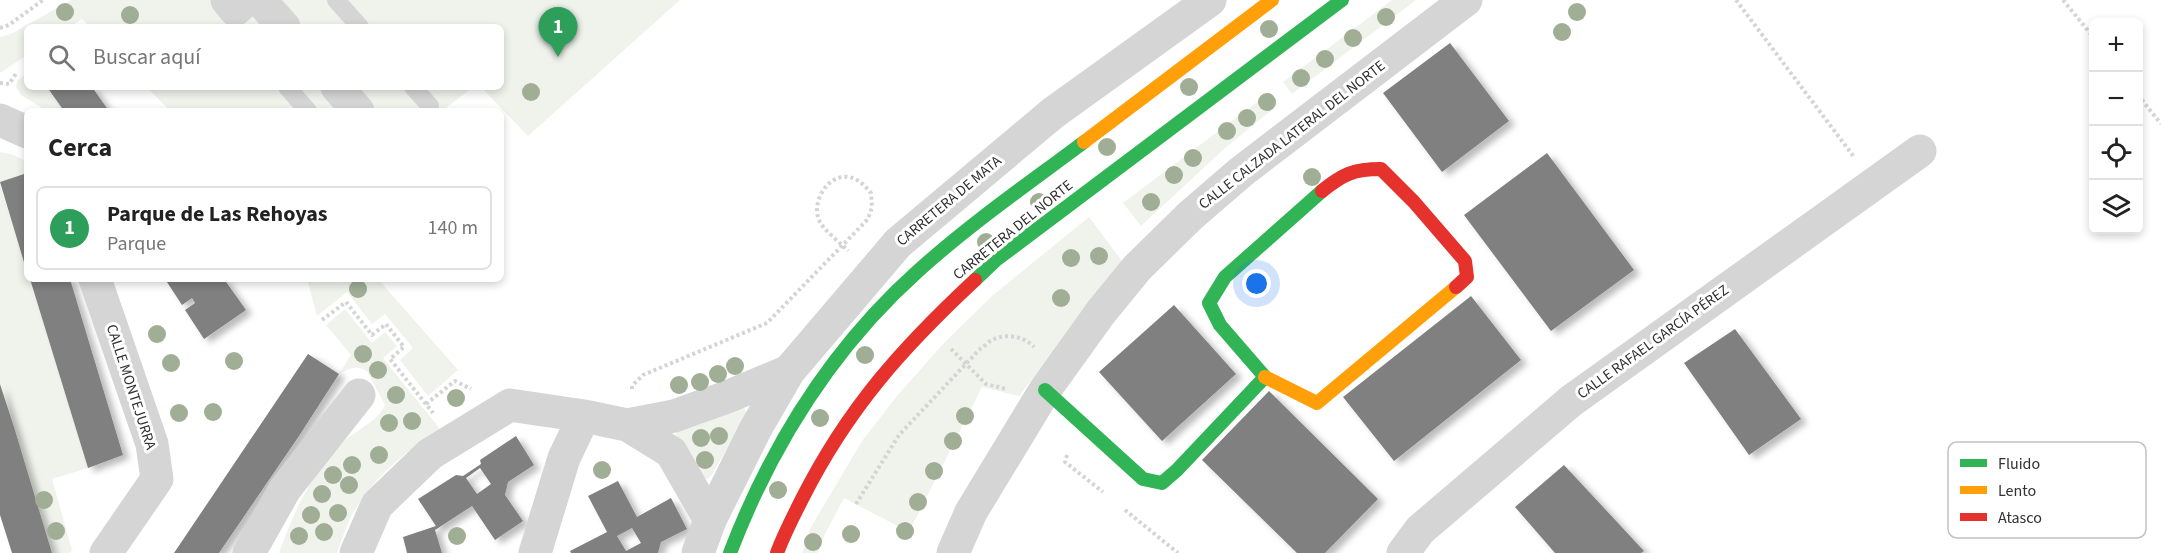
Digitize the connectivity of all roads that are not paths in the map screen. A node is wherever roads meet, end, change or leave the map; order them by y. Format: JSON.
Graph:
{"nodes":[{"id":1,"x":210,"y":0,"type":"edge"},
{"id":2,"x":227,"y":0,"type":"edge"},
{"id":3,"x":246,"y":0,"type":"edge"},
{"id":4,"x":260,"y":0,"type":"edge"},
{"id":5,"x":284,"y":0,"type":"edge"},
{"id":6,"x":336,"y":0,"type":"edge"},
{"id":7,"x":1210,"y":0,"type":"edge"},
{"id":8,"x":1272,"y":0,"type":"edge"},
{"id":9,"x":1342,"y":0,"type":"edge"},
{"id":10,"x":1466,"y":0,"type":"edge"},
{"id":11,"x":230,"y":24,"type":"edge"},
{"id":12,"x":282,"y":24,"type":"edge"},
{"id":13,"x":305,"y":24,"type":"edge"},
{"id":14,"x":357,"y":24,"type":"edge"},
{"id":15,"x":290,"y":90,"type":"edge"},
{"id":16,"x":340,"y":90,"type":"edge"},
{"id":17,"x":364,"y":90,"type":"edge"},
{"id":18,"x":416,"y":90,"type":"edge"},
{"id":19,"x":430,"y":106,"type":"dead end"},
{"id":20,"x":305,"y":108,"type":"edge"},
{"id":21,"x":355,"y":108,"type":"edge"},
{"id":22,"x":379,"y":108,"type":"edge"},
{"id":23,"x":0,"y":120,"type":"edge"},
{"id":24,"x":24,"y":131,"type":"edge"},
{"id":25,"x":1920,"y":151,"type":"dead end"},
{"id":26,"x":96,"y":282,"type":"edge"},
{"id":27,"x":789,"y":371,"type":"junction"},
{"id":28,"x":1265,"y":377,"type":"junction"},
{"id":29,"x":1045,"y":390,"type":"junction"},
{"id":30,"x":359,"y":395,"type":"dead end"},
{"id":31,"x":584,"y":416,"type":"junction"},
{"id":32,"x":627,"y":425,"type":"junction"},
{"id":33,"x":710,"y":520,"type":"junction"},
{"id":34,"x":106,"y":553,"type":"edge"},
{"id":35,"x":249,"y":553,"type":"edge"},
{"id":36,"x":356,"y":553,"type":"edge"},
{"id":37,"x":535,"y":553,"type":"edge"},
{"id":38,"x":698,"y":553,"type":"edge"},
{"id":39,"x":730,"y":553,"type":"edge"},
{"id":40,"x":777,"y":553,"type":"edge"},
{"id":41,"x":953,"y":553,"type":"edge"},
{"id":42,"x":1403,"y":553,"type":"edge"}],
"edges":[{"from":1,"to":11,"type":"lane"},
{"from":2,"to":3,"type":"street"},
{"from":4,"to":12,"type":"street"},
{"from":5,"to":13,"type":"street"},
{"from":6,"to":14,"type":"lane"},
{"from":7,"to":27,"type":"street","name":"CARRETERA DE MATA"},
{"from":8,"to":39,"type":"street","name":"CARRETERA DEL NORTE"},
{"from":9,"to":40,"type":"street","name":"CARRETERA DEL NORTE"},
{"from":10,"to":29,"type":"street","name":"CALLE CALZADA LATERAL DEL NORTE"},
{"from":15,"to":20,"type":"lane"},
{"from":16,"to":21,"type":"street"},
{"from":17,"to":22,"type":"street"},
{"from":18,"to":19,"type":"lane"},
{"from":23,"to":24,"type":"street"},
{"from":25,"to":42,"type":"street","name":"CALLE RAFAEL GARCÍA PÉREZ"},
{"from":26,"to":34,"type":"street","name":"CALLE MONTEJURRA"},
{"from":27,"to":32,"type":"street"},
{"from":27,"to":33,"type":"street","name":"CARRETERA DE MATA"},
{"from":28,"to":28,"type":"street"},
{"from":28,"to":29,"type":"street"},
{"from":29,"to":41,"type":"street","name":"CALLE CALZADA LATERAL DEL NORTE"},
{"from":30,"to":35,"type":"street"},
{"from":31,"to":32,"type":"street"},
{"from":31,"to":36,"type":"street"},
{"from":31,"to":37,"type":"street"},
{"from":32,"to":33,"type":"street"},
{"from":33,"to":38,"type":"street","name":"CARRETERA DE MATA"}]}
